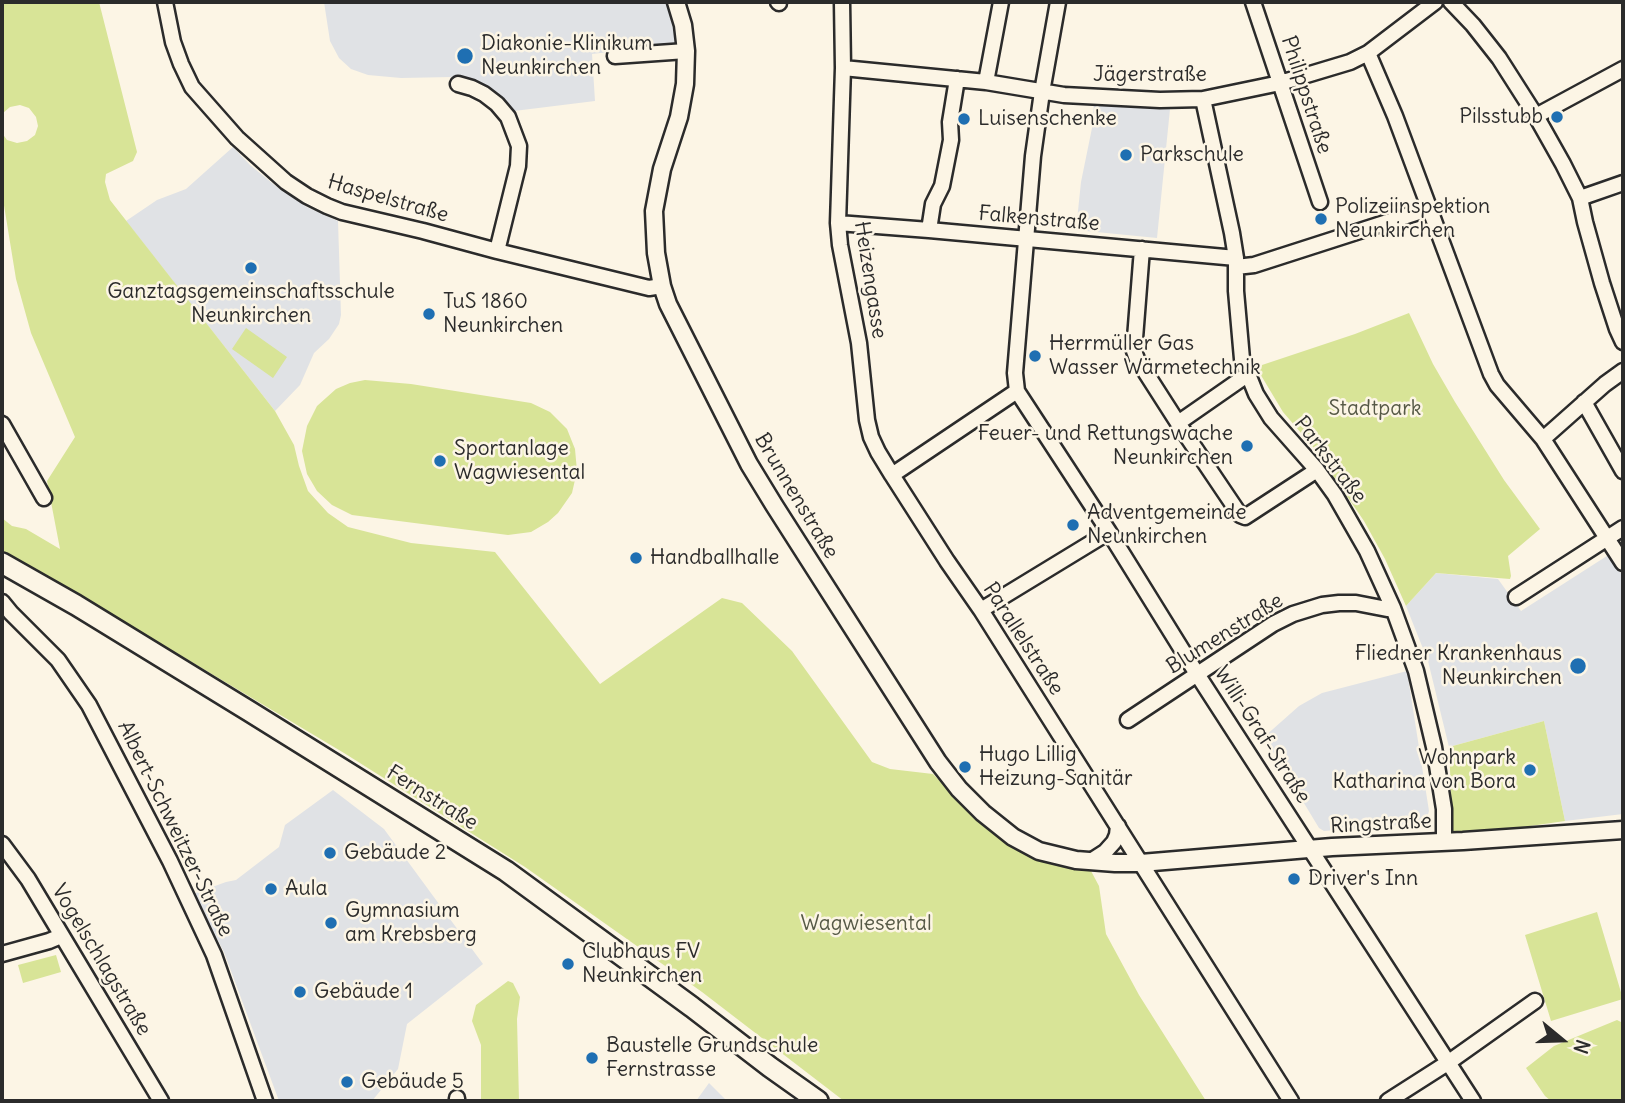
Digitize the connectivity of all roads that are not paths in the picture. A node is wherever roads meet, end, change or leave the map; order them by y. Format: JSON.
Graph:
{"nodes":[{"id":1,"x":165,"y":2,"type":"edge"},
{"id":2,"x":677,"y":2,"type":"edge"},
{"id":3,"x":842,"y":2,"type":"edge"},
{"id":4,"x":1001,"y":2,"type":"edge"},
{"id":5,"x":1058,"y":2,"type":"edge"},
{"id":6,"x":1253,"y":2,"type":"edge"},
{"id":7,"x":1435,"y":2,"type":"edge"},
{"id":8,"x":1451,"y":2,"type":"edge"},
{"id":9,"x":686,"y":51,"type":"junction"},
{"id":10,"x":1368,"y":52,"type":"junction"},
{"id":11,"x":615,"y":56,"type":"dead end"},
{"id":12,"x":843,"y":68,"type":"junction"},
{"id":13,"x":1623,"y":69,"type":"edge"},
{"id":14,"x":957,"y":79,"type":"junction"},
{"id":15,"x":986,"y":82,"type":"junction"},
{"id":16,"x":1280,"y":83,"type":"junction"},
{"id":17,"x":458,"y":84,"type":"dead end"},
{"id":18,"x":1042,"y":92,"type":"junction"},
{"id":19,"x":1203,"y":99,"type":"junction"},
{"id":20,"x":1536,"y":116,"type":"junction"},
{"id":21,"x":1623,"y":183,"type":"edge"},
{"id":22,"x":1580,"y":198,"type":"junction"},
{"id":23,"x":1320,"y":202,"type":"dead end"},
{"id":24,"x":1428,"y":209,"type":"junction"},
{"id":25,"x":838,"y":223,"type":"junction"},
{"id":26,"x":929,"y":230,"type":"junction"},
{"id":27,"x":1025,"y":240,"type":"junction"},
{"id":28,"x":1142,"y":250,"type":"junction"},
{"id":29,"x":496,"y":251,"type":"junction"},
{"id":30,"x":1236,"y":262,"type":"junction"},
{"id":31,"x":662,"y":286,"type":"junction"},
{"id":32,"x":1623,"y":342,"type":"edge"},
{"id":33,"x":1623,"y":371,"type":"edge"},
{"id":34,"x":1247,"y":375,"type":"junction"},
{"id":35,"x":1017,"y":391,"type":"junction"},
{"id":36,"x":1584,"y":402,"type":"junction"},
{"id":37,"x":1178,"y":423,"type":"junction"},
{"id":38,"x":2,"y":424,"type":"edge"},
{"id":39,"x":1543,"y":439,"type":"junction"},
{"id":40,"x":1317,"y":470,"type":"junction"},
{"id":41,"x":1623,"y":471,"type":"edge"},
{"id":42,"x":892,"y":475,"type":"junction"},
{"id":43,"x":44,"y":498,"type":"dead end"},
{"id":44,"x":1623,"y":528,"type":"edge"},
{"id":45,"x":1109,"y":533,"type":"junction"},
{"id":46,"x":1608,"y":538,"type":"junction"},
{"id":47,"x":1623,"y":563,"type":"edge"},
{"id":48,"x":4,"y":570,"type":"edge"},
{"id":49,"x":1516,"y":597,"type":"dead end"},
{"id":50,"x":2,"y":602,"type":"edge"},
{"id":51,"x":1394,"y":608,"type":"junction"},
{"id":52,"x":981,"y":610,"type":"junction"},
{"id":53,"x":1197,"y":674,"type":"junction"},
{"id":54,"x":1128,"y":720,"type":"dead end"},
{"id":55,"x":1118,"y":826,"type":"junction"},
{"id":56,"x":1623,"y":830,"type":"edge"},
{"id":57,"x":1444,"y":841,"type":"junction"},
{"id":58,"x":2,"y":844,"type":"edge"},
{"id":59,"x":1311,"y":849,"type":"junction"},
{"id":60,"x":1091,"y":861,"type":"junction"},
{"id":61,"x":1141,"y":863,"type":"junction"},
{"id":62,"x":61,"y":936,"type":"junction"},
{"id":63,"x":2,"y":954,"type":"edge"},
{"id":64,"x":1535,"y":1001,"type":"dead end"},
{"id":65,"x":1449,"y":1062,"type":"junction"},
{"id":66,"x":161,"y":1101,"type":"edge"},
{"id":67,"x":265,"y":1101,"type":"edge"},
{"id":68,"x":818,"y":1101,"type":"edge"},
{"id":69,"x":1291,"y":1101,"type":"edge"},
{"id":70,"x":1388,"y":1101,"type":"edge"},
{"id":71,"x":1473,"y":1101,"type":"edge"}],
"edges":[{"from":1,"to":29,"type":"street","name":"Haspelstraße"},
{"from":2,"to":9,"type":"street","name":"Brunnenstraße"},
{"from":3,"to":12,"type":"street","name":"Heizengasse"},
{"from":4,"to":15,"type":"street"},
{"from":5,"to":18,"type":"street"},
{"from":6,"to":16,"type":"street","name":"Philippstraße"},
{"from":7,"to":10,"type":"street","name":"Jägerstraße"},
{"from":8,"to":20,"type":"street"},
{"from":9,"to":11,"type":"street"},
{"from":9,"to":31,"type":"street","name":"Brunnenstraße"},
{"from":10,"to":16,"type":"street","name":"Jägerstraße"},
{"from":10,"to":24,"type":"street"},
{"from":12,"to":14,"type":"street","name":"Jägerstraße"},
{"from":12,"to":25,"type":"street","name":"Heizengasse"},
{"from":13,"to":20,"type":"street"},
{"from":14,"to":15,"type":"street","name":"Jägerstraße"},
{"from":14,"to":26,"type":"street"},
{"from":15,"to":18,"type":"street","name":"Jägerstraße"},
{"from":16,"to":19,"type":"street","name":"Jägerstraße"},
{"from":16,"to":23,"type":"street","name":"Philippstraße"},
{"from":17,"to":29,"type":"street"},
{"from":18,"to":19,"type":"street","name":"Jägerstraße"},
{"from":18,"to":27,"type":"street"},
{"from":19,"to":30,"type":"street","name":"Parkstraße"},
{"from":20,"to":22,"type":"street"},
{"from":21,"to":22,"type":"street"},
{"from":22,"to":32,"type":"street"},
{"from":24,"to":30,"type":"street","name":"Falkenstraße"},
{"from":24,"to":39,"type":"street"},
{"from":25,"to":26,"type":"street","name":"Falkenstraße"},
{"from":25,"to":42,"type":"street","name":"Heizengasse"},
{"from":26,"to":27,"type":"street","name":"Falkenstraße"},
{"from":27,"to":28,"type":"street","name":"Falkenstraße"},
{"from":27,"to":35,"type":"street"},
{"from":28,"to":30,"type":"street","name":"Falkenstraße"},
{"from":28,"to":37,"type":"street"},
{"from":29,"to":31,"type":"street","name":"Haspelstraße"},
{"from":30,"to":34,"type":"street","name":"Parkstraße"},
{"from":31,"to":60,"type":"street","name":"Brunnenstraße"},
{"from":33,"to":36,"type":"street"},
{"from":34,"to":37,"type":"street"},
{"from":34,"to":40,"type":"street","name":"Parkstraße"},
{"from":35,"to":42,"type":"street"},
{"from":35,"to":45,"type":"street","name":"Willi-Graf-Straße"},
{"from":36,"to":39,"type":"street"},
{"from":36,"to":41,"type":"street"},
{"from":37,"to":40,"type":"street"},
{"from":38,"to":43,"type":"street"},
{"from":39,"to":46,"type":"street"},
{"from":40,"to":51,"type":"street","name":"Parkstraße"},
{"from":42,"to":52,"type":"street","name":"Parallelstraße"},
{"from":44,"to":46,"type":"street"},
{"from":45,"to":52,"type":"street"},
{"from":45,"to":53,"type":"street","name":"Willi-Graf-Straße"},
{"from":46,"to":47,"type":"street"},
{"from":46,"to":49,"type":"street"},
{"from":48,"to":68,"type":"main road","name":"Fernstraße"},
{"from":50,"to":67,"type":"street","name":"Albert-Schweitzer-Straße"},
{"from":51,"to":53,"type":"street","name":"Blumenstraße"},
{"from":51,"to":57,"type":"street","name":"Parkstraße"},
{"from":52,"to":55,"type":"street","name":"Parallelstraße"},
{"from":53,"to":54,"type":"street","name":"Blumenstraße"},
{"from":53,"to":59,"type":"street","name":"Willi-Graf-Straße"},
{"from":55,"to":60,"type":"street"},
{"from":55,"to":61,"type":"street","name":"Parallelstraße"},
{"from":56,"to":57,"type":"street","name":"Ringstraße"},
{"from":57,"to":59,"type":"street","name":"Ringstraße"},
{"from":58,"to":62,"type":"street","name":"Vogelschlagstraße"},
{"from":59,"to":61,"type":"street","name":"Ringstraße"},
{"from":59,"to":65,"type":"street","name":"Willi-Graf-Straße"},
{"from":60,"to":61,"type":"street","name":"Brunnenstraße"},
{"from":61,"to":69,"type":"street","name":"Parallelstraße"},
{"from":62,"to":63,"type":"street"},
{"from":62,"to":66,"type":"street","name":"Vogelschlagstraße"},
{"from":64,"to":65,"type":"street"},
{"from":65,"to":70,"type":"street"},
{"from":65,"to":71,"type":"street","name":"Willi-Graf-Straße"}]}
